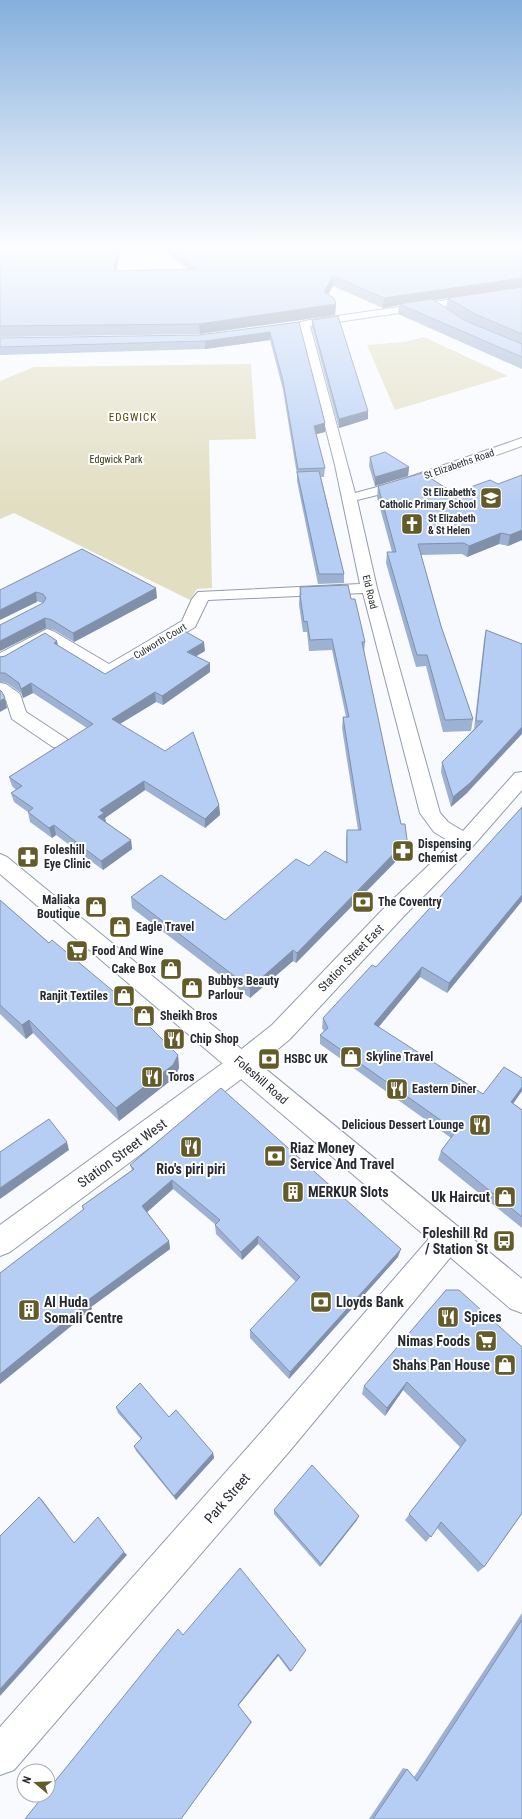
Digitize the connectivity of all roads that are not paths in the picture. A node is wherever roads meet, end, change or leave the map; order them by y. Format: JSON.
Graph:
{"nodes":[{"id":1,"x":303,"y":334,"type":"edge"},
{"id":2,"x":522,"y":442,"type":"edge"},
{"id":3,"x":350,"y":498,"type":"junction"},
{"id":4,"x":369,"y":588,"type":"junction"},
{"id":5,"x":0,"y":660,"type":"edge"},
{"id":6,"x":0,"y":688,"type":"edge"},
{"id":7,"x":60,"y":743,"type":"edge"},
{"id":8,"x":522,"y":778,"type":"edge"},
{"id":9,"x":466,"y":841,"type":"junction"},
{"id":10,"x":0,"y":862,"type":"edge"},
{"id":11,"x":243,"y":1063,"type":"junction"},
{"id":12,"x":449,"y":1237,"type":"junction"},
{"id":13,"x":0,"y":1242,"type":"edge"},
{"id":14,"x":522,"y":1298,"type":"edge"},
{"id":15,"x":0,"y":1756,"type":"edge"}],
"edges":[{"from":1,"to":3,"type":"street","name":"Eld Road"},
{"from":2,"to":3,"type":"street","name":"St Elizabeths Road"},
{"from":3,"to":4,"type":"street","name":"Eld Road"},
{"from":4,"to":5,"type":"street","name":"Culworth Court"},
{"from":4,"to":9,"type":"street","name":"Eld Road"},
{"from":6,"to":7,"type":"street"},
{"from":8,"to":9,"type":"street","name":"Station Street East"},
{"from":9,"to":11,"type":"street","name":"Station Street East"},
{"from":10,"to":11,"type":"street","name":"Foleshill Road"},
{"from":11,"to":12,"type":"street","name":"Foleshill Road"},
{"from":11,"to":13,"type":"street","name":"Station Street West"},
{"from":12,"to":14,"type":"street","name":"Foleshill Road"},
{"from":12,"to":15,"type":"street","name":"Park Street"}]}
